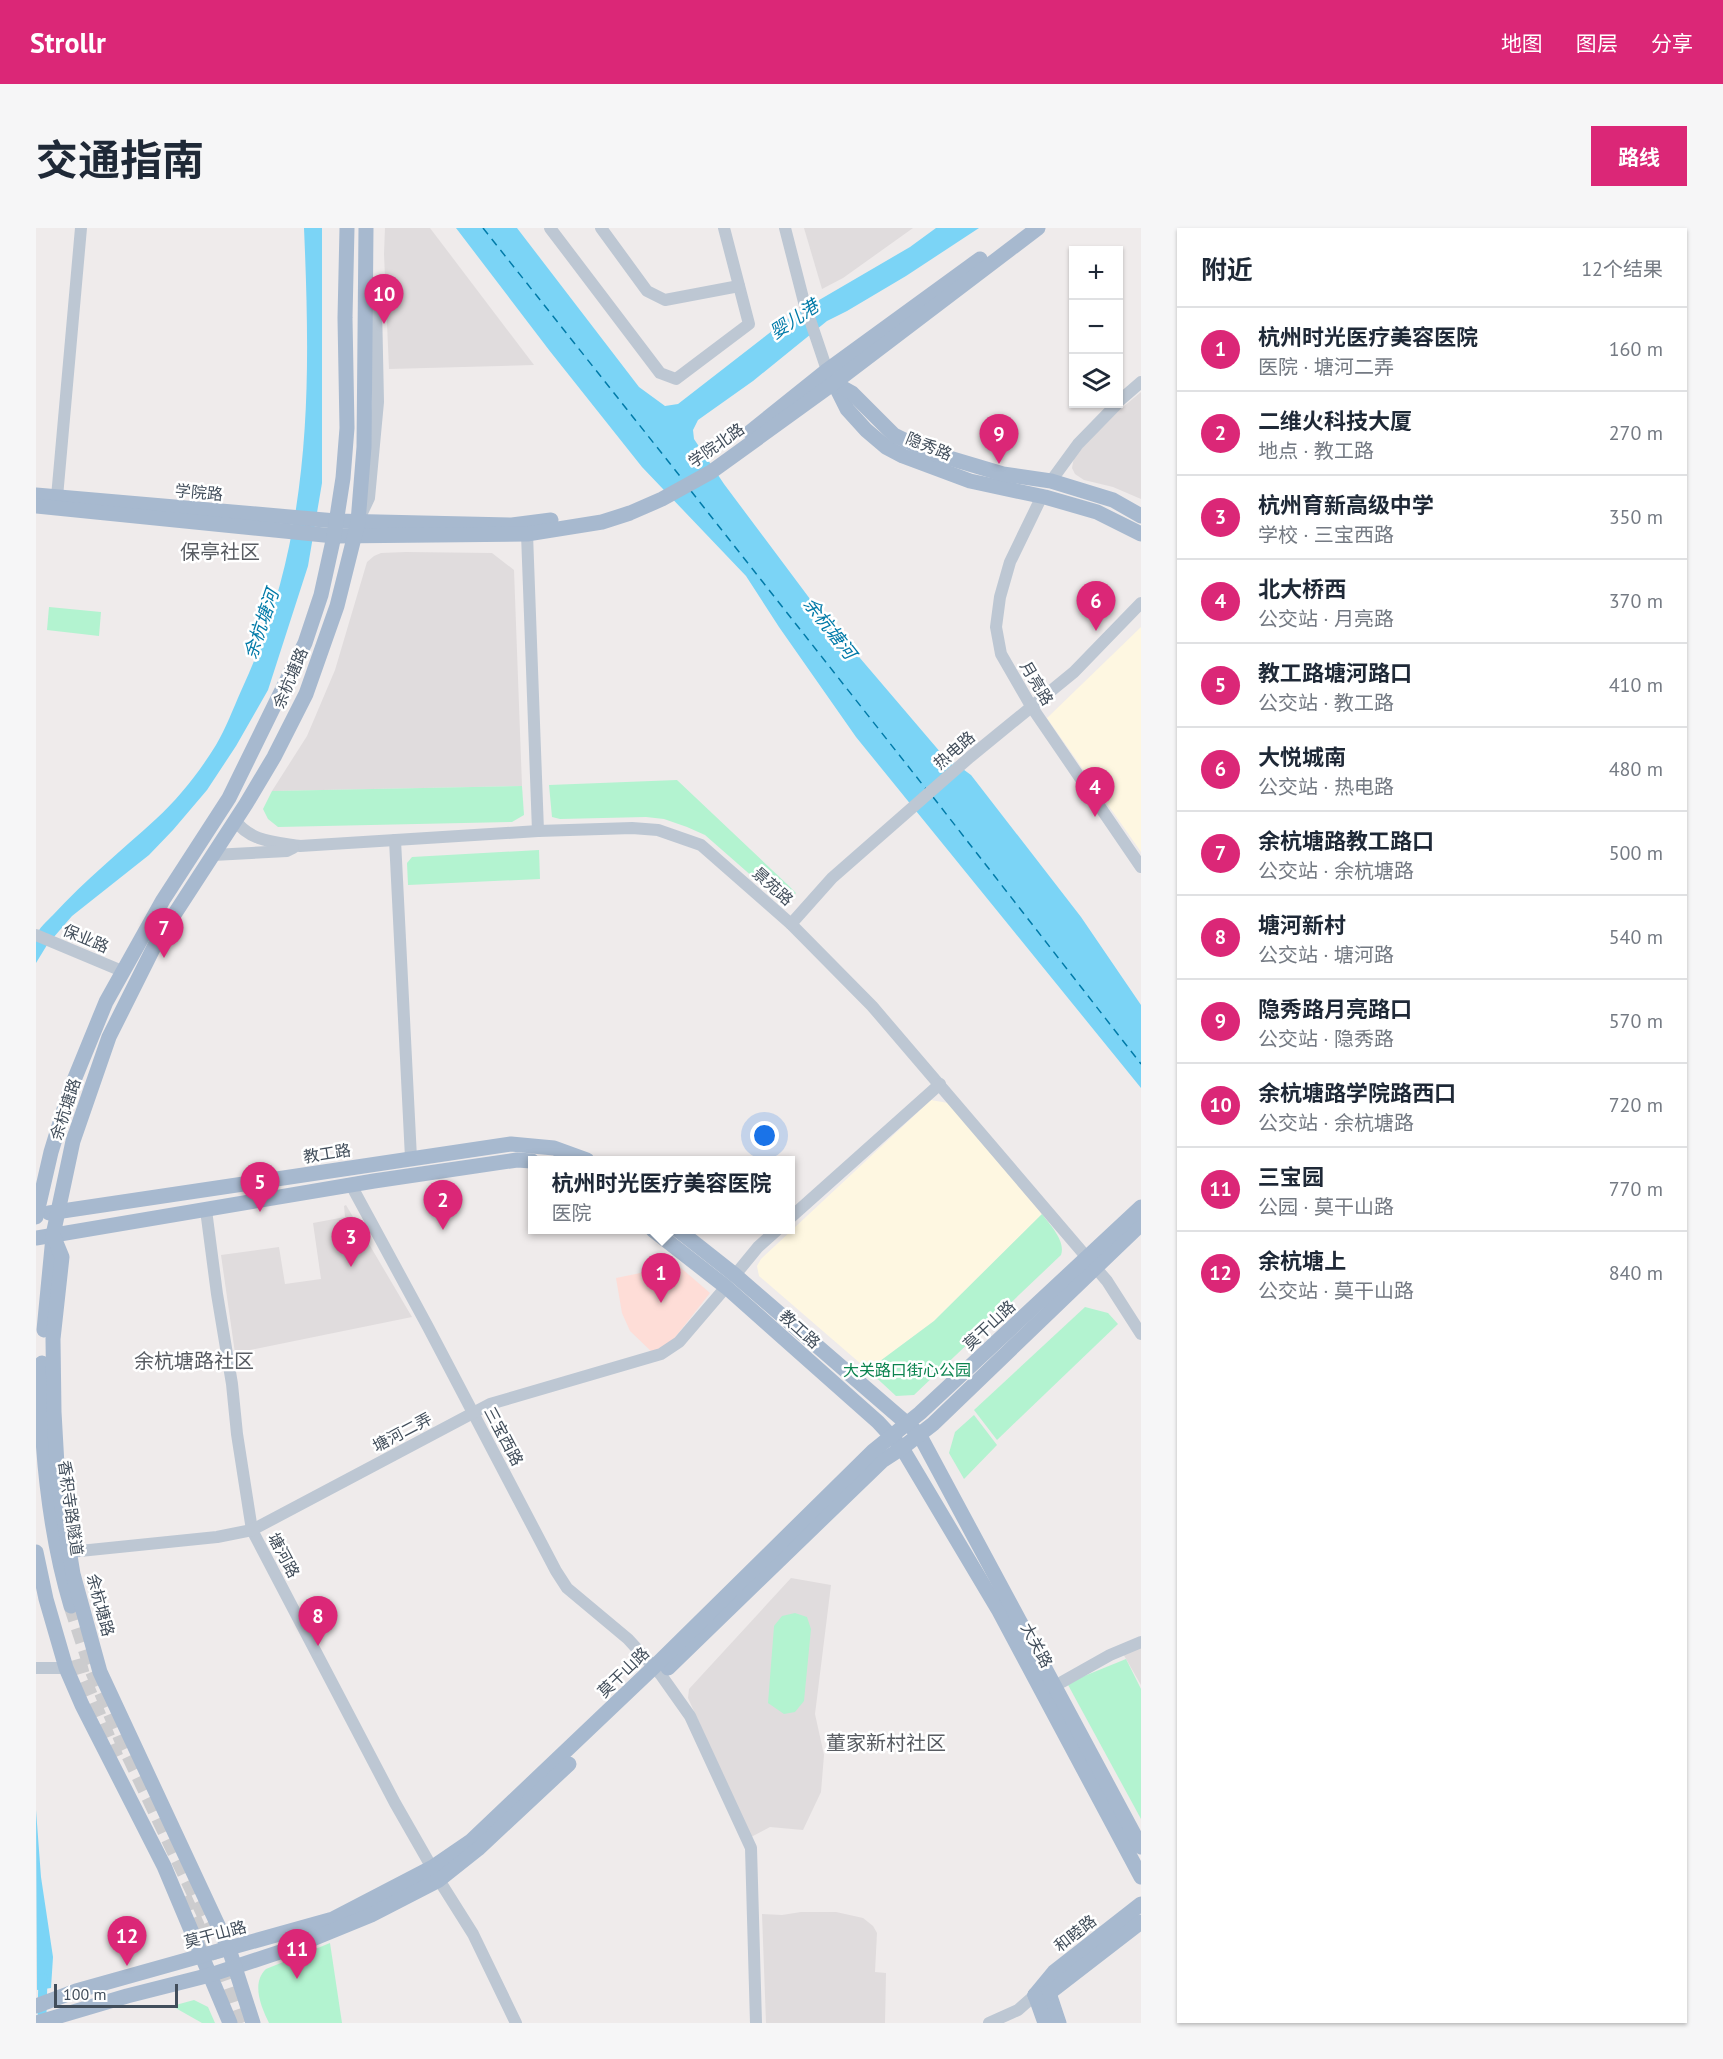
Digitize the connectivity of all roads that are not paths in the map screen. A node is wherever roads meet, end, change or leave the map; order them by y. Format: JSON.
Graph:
{"nodes":[{"id":1,"x":81,"y":228,"type":"edge"},
{"id":2,"x":347,"y":228,"type":"edge"},
{"id":3,"x":366,"y":228,"type":"edge"},
{"id":4,"x":550,"y":228,"type":"edge"},
{"id":5,"x":602,"y":228,"type":"edge"},
{"id":6,"x":724,"y":228,"type":"edge"},
{"id":7,"x":785,"y":228,"type":"edge"},
{"id":8,"x":1022,"y":228,"type":"edge"},
{"id":9,"x":1038,"y":228,"type":"edge"},
{"id":10,"x":739,"y":286,"type":"junction"},
{"id":11,"x":830,"y":377,"type":"junction"},
{"id":12,"x":1141,"y":382,"type":"edge"},
{"id":13,"x":1123,"y":398,"type":"edge"},
{"id":14,"x":1113,"y":408,"type":"edge"},
{"id":15,"x":1051,"y":481,"type":"junction"},
{"id":16,"x":36,"y":495,"type":"edge"},
{"id":17,"x":1042,"y":496,"type":"junction"},
{"id":18,"x":57,"y":497,"type":"junction"},
{"id":19,"x":36,"y":506,"type":"edge"},
{"id":20,"x":628,"y":509,"type":"junction"},
{"id":21,"x":1141,"y":516,"type":"edge"},
{"id":22,"x":290,"y":524,"type":"junction"},
{"id":23,"x":335,"y":528,"type":"junction"},
{"id":24,"x":356,"y":529,"type":"junction"},
{"id":25,"x":527,"y":534,"type":"junction"},
{"id":26,"x":1141,"y":534,"type":"edge"},
{"id":27,"x":1141,"y":603,"type":"edge"},
{"id":28,"x":1031,"y":706,"type":"junction"},
{"id":29,"x":235,"y":820,"type":"junction"},
{"id":30,"x":538,"y":831,"type":"junction"},
{"id":31,"x":395,"y":840,"type":"junction"},
{"id":32,"x":300,"y":846,"type":"junction"},
{"id":33,"x":213,"y":855,"type":"junction"},
{"id":34,"x":1141,"y":867,"type":"edge"},
{"id":35,"x":790,"y":924,"type":"junction"},
{"id":36,"x":36,"y":935,"type":"edge"},
{"id":37,"x":122,"y":972,"type":"junction"},
{"id":38,"x":940,"y":1084,"type":"junction"},
{"id":39,"x":574,"y":1156,"type":"edge"},
{"id":40,"x":411,"y":1158,"type":"junction"},
{"id":41,"x":528,"y":1161,"type":"edge"},
{"id":42,"x":351,"y":1185,"type":"junction"},
{"id":43,"x":1141,"y":1207,"type":"edge"},
{"id":44,"x":58,"y":1210,"type":"junction"},
{"id":45,"x":206,"y":1210,"type":"junction"},
{"id":46,"x":795,"y":1214,"type":"edge"},
{"id":47,"x":36,"y":1216,"type":"edge"},
{"id":48,"x":1141,"y":1224,"type":"edge"},
{"id":49,"x":659,"y":1234,"type":"edge"},
{"id":50,"x":682,"y":1234,"type":"edge"},
{"id":51,"x":773,"y":1234,"type":"edge"},
{"id":52,"x":53,"y":1235,"type":"junction"},
{"id":53,"x":36,"y":1238,"type":"edge"},
{"id":54,"x":1091,"y":1263,"type":"junction"},
{"id":55,"x":730,"y":1281,"type":"junction"},
{"id":56,"x":1141,"y":1334,"type":"edge"},
{"id":57,"x":473,"y":1413,"type":"junction"},
{"id":58,"x":906,"y":1424,"type":"junction"},
{"id":59,"x":919,"y":1434,"type":"junction"},
{"id":60,"x":892,"y":1436,"type":"junction"},
{"id":61,"x":902,"y":1449,"type":"junction"},
{"id":62,"x":36,"y":1470,"type":"edge"},
{"id":63,"x":252,"y":1530,"type":"junction"},
{"id":64,"x":36,"y":1551,"type":"edge"},
{"id":65,"x":70,"y":1552,"type":"junction"},
{"id":66,"x":1141,"y":1642,"type":"edge"},
{"id":67,"x":36,"y":1668,"type":"edge"},
{"id":68,"x":66,"y":1668,"type":"junction"},
{"id":69,"x":658,"y":1671,"type":"junction"},
{"id":70,"x":1062,"y":1682,"type":"dead end"},
{"id":71,"x":1141,"y":1847,"type":"edge"},
{"id":72,"x":436,"y":1873,"type":"junction"},
{"id":73,"x":1141,"y":1876,"type":"edge"},
{"id":74,"x":1141,"y":1904,"type":"edge"},
{"id":75,"x":1141,"y":1922,"type":"edge"},
{"id":76,"x":229,"y":1949,"type":"junction"},
{"id":77,"x":202,"y":1956,"type":"junction"},
{"id":78,"x":236,"y":1965,"type":"junction"},
{"id":79,"x":210,"y":1975,"type":"junction"},
{"id":80,"x":1042,"y":1994,"type":"junction"},
{"id":81,"x":40,"y":2004,"type":"edge"},
{"id":82,"x":66,"y":2018,"type":"edge"},
{"id":83,"x":36,"y":2023,"type":"edge"},
{"id":84,"x":230,"y":2023,"type":"edge"},
{"id":85,"x":253,"y":2023,"type":"edge"},
{"id":86,"x":516,"y":2023,"type":"edge"},
{"id":87,"x":756,"y":2023,"type":"edge"},
{"id":88,"x":989,"y":2023,"type":"edge"},
{"id":89,"x":1045,"y":2023,"type":"edge"},
{"id":90,"x":1059,"y":2023,"type":"edge"}],
"edges":[{"from":1,"to":18,"type":"street"},
{"from":2,"to":23,"type":"main road","name":"余杭塘路"},
{"from":3,"to":24,"type":"main road","name":"余杭塘路"},
{"from":4,"to":10,"type":"street"},
{"from":5,"to":10,"type":"street"},
{"from":6,"to":10,"type":"street"},
{"from":7,"to":11,"type":"street","name":"隐秀路"},
{"from":8,"to":11,"type":"main road","name":"学院北路"},
{"from":9,"to":11,"type":"main road","name":"学院北路"},
{"from":11,"to":15,"type":"main road","name":"隐秀路"},
{"from":11,"to":17,"type":"main road","name":"隐秀路"},
{"from":11,"to":20,"type":"main road","name":"学院北路"},
{"from":12,"to":13,"type":"street"},
{"from":14,"to":15,"type":"street"},
{"from":15,"to":21,"type":"main road","name":"隐秀路"},
{"from":16,"to":18,"type":"main road","name":"学院路"},
{"from":17,"to":26,"type":"main road","name":"隐秀路"},
{"from":17,"to":28,"type":"street","name":"月亮路"},
{"from":18,"to":22,"type":"main road","name":"学院路"},
{"from":19,"to":22,"type":"main road","name":"学院路"},
{"from":20,"to":24,"type":"main road","name":"学院北路"},
{"from":20,"to":25,"type":"main road","name":"学院北路"},
{"from":22,"to":23,"type":"main road","name":"学院路"},
{"from":23,"to":24,"type":"main road","name":"学院路"},
{"from":23,"to":37,"type":"main road","name":"余杭塘路"},
{"from":24,"to":25,"type":"main road","name":"学院北路"},
{"from":24,"to":29,"type":"main road","name":"余杭塘路"},
{"from":25,"to":30,"type":"street"},
{"from":27,"to":28,"type":"street","name":"热电路"},
{"from":28,"to":34,"type":"street","name":"月亮路"},
{"from":28,"to":35,"type":"street","name":"热电路"},
{"from":29,"to":32,"type":"street","name":"景苑路"},
{"from":29,"to":33,"type":"main road","name":"余杭塘路"},
{"from":30,"to":31,"type":"street","name":"景苑路"},
{"from":30,"to":35,"type":"street","name":"景苑路"},
{"from":31,"to":32,"type":"street","name":"景苑路"},
{"from":31,"to":40,"type":"street"},
{"from":32,"to":33,"type":"street","name":"景苑路"},
{"from":33,"to":44,"type":"main road","name":"余杭塘路"},
{"from":35,"to":38,"type":"street","name":"景苑路"},
{"from":36,"to":37,"type":"street","name":"保业路"},
{"from":37,"to":47,"type":"main road","name":"余杭塘路"},
{"from":38,"to":46,"type":"street"},
{"from":38,"to":54,"type":"street","name":"景苑路"},
{"from":39,"to":40,"type":"main road","name":"教工路"},
{"from":40,"to":44,"type":"main road","name":"教工路"},
{"from":41,"to":42,"type":"main road"},
{"from":42,"to":45,"type":"main road"},
{"from":42,"to":57,"type":"street","name":"三宝西路"},
{"from":43,"to":54,"type":"main road","name":"莫干山路"},
{"from":44,"to":47,"type":"main road","name":"教工路"},
{"from":44,"to":52,"type":"main road","name":"余杭塘路"},
{"from":45,"to":52,"type":"main road"},
{"from":45,"to":63,"type":"street","name":"塘河路"},
{"from":48,"to":54,"type":"main road","name":"莫干山路"},
{"from":49,"to":55,"type":"main road","name":"教工路"},
{"from":50,"to":55,"type":"main road","name":"教工路"},
{"from":51,"to":55,"type":"street","name":"塘河二弄"},
{"from":52,"to":53,"type":"main road"},
{"from":52,"to":62,"type":"main road","name":"香积寺路隧道"},
{"from":52,"to":65,"type":"main road","name":"余杭塘路"},
{"from":54,"to":56,"type":"street","name":"景苑路"},
{"from":54,"to":58,"type":"main road","name":"莫干山路"},
{"from":54,"to":59,"type":"main road","name":"莫干山路"},
{"from":55,"to":57,"type":"street","name":"塘河二弄"},
{"from":55,"to":58,"type":"main road","name":"教工路"},
{"from":55,"to":60,"type":"main road","name":"教工路"},
{"from":57,"to":63,"type":"street","name":"塘河二弄"},
{"from":57,"to":69,"type":"street","name":"三宝西路"},
{"from":58,"to":59,"type":"main road","name":"大关路"},
{"from":58,"to":60,"type":"main road","name":"莫干山路"},
{"from":59,"to":61,"type":"main road","name":"莫干山路"},
{"from":59,"to":71,"type":"main road","name":"大关路"},
{"from":60,"to":61,"type":"main road","name":"大关路"},
{"from":60,"to":69,"type":"main road","name":"莫干山路"},
{"from":61,"to":69,"type":"main road","name":"莫干山路"},
{"from":61,"to":73,"type":"main road","name":"大关路"},
{"from":63,"to":65,"type":"street","name":"塘河二弄"},
{"from":63,"to":72,"type":"street","name":"塘河路"},
{"from":64,"to":68,"type":"main road"},
{"from":65,"to":76,"type":"main road","name":"余杭塘路"},
{"from":66,"to":70,"type":"street"},
{"from":67,"to":68,"type":"street"},
{"from":68,"to":77,"type":"main road"},
{"from":69,"to":72,"type":"main road","name":"莫干山路"},
{"from":69,"to":87,"type":"street","name":"三宝西路"},
{"from":72,"to":76,"type":"main road","name":"莫干山路"},
{"from":72,"to":78,"type":"main road","name":"莫干山路"},
{"from":72,"to":86,"type":"street","name":"塘河路"},
{"from":74,"to":80,"type":"main road","name":"和睦路"},
{"from":75,"to":80,"type":"main road","name":"和睦路"},
{"from":76,"to":77,"type":"main road","name":"莫干山路"},
{"from":76,"to":78,"type":"main road","name":"余杭塘路"},
{"from":77,"to":79,"type":"main road"},
{"from":77,"to":81,"type":"main road","name":"莫干山路"},
{"from":78,"to":79,"type":"main road","name":"莫干山路"},
{"from":78,"to":85,"type":"main road","name":"余杭塘路"},
{"from":79,"to":82,"type":"main road","name":"莫干山路"},
{"from":79,"to":84,"type":"main road"},
{"from":80,"to":88,"type":"street","name":"和睦路"},
{"from":80,"to":89,"type":"main road"},
{"from":80,"to":90,"type":"main road"},
{"from":82,"to":83,"type":"main road","name":"莫干山路"}]}
